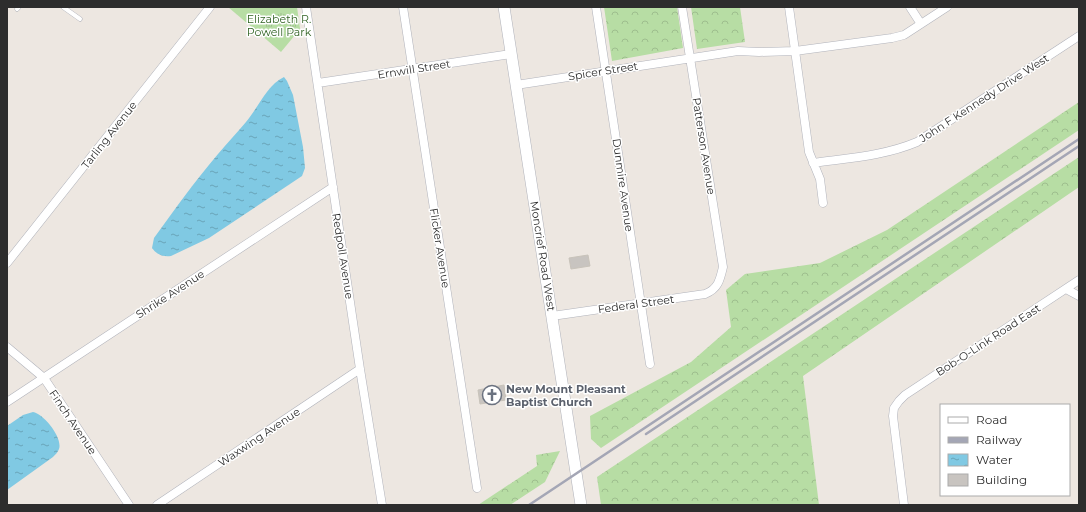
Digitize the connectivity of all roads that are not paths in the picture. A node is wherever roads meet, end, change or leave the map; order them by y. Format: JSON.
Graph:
{"nodes":[{"id":1,"x":64,"y":7,"type":"edge"},
{"id":2,"x":210,"y":7,"type":"edge"},
{"id":3,"x":306,"y":7,"type":"edge"},
{"id":4,"x":403,"y":7,"type":"edge"},
{"id":5,"x":504,"y":7,"type":"edge"},
{"id":6,"x":596,"y":7,"type":"edge"},
{"id":7,"x":682,"y":7,"type":"edge"},
{"id":8,"x":789,"y":7,"type":"edge"},
{"id":9,"x":910,"y":7,"type":"edge"},
{"id":10,"x":947,"y":7,"type":"edge"},
{"id":11,"x":80,"y":19,"type":"dead end"},
{"id":12,"x":921,"y":24,"type":"junction"},
{"id":13,"x":1079,"y":36,"type":"edge"},
{"id":14,"x":795,"y":51,"type":"junction"},
{"id":15,"x":511,"y":54,"type":"junction"},
{"id":16,"x":690,"y":57,"type":"junction"},
{"id":17,"x":413,"y":69,"type":"junction"},
{"id":18,"x":606,"y":70,"type":"junction"},
{"id":19,"x":318,"y":83,"type":"junction"},
{"id":20,"x":516,"y":85,"type":"junction"},
{"id":21,"x":813,"y":163,"type":"junction"},
{"id":22,"x":333,"y":187,"type":"junction"},
{"id":23,"x":824,"y":203,"type":"dead end"},
{"id":24,"x":7,"y":263,"type":"edge"},
{"id":25,"x":1079,"y":280,"type":"edge"},
{"id":26,"x":718,"y":285,"type":"joint"},
{"id":27,"x":1066,"y":289,"type":"junction"},
{"id":28,"x":1079,"y":296,"type":"edge"},
{"id":29,"x":641,"y":303,"type":"junction"},
{"id":30,"x":552,"y":316,"type":"junction"},
{"id":31,"x":7,"y":347,"type":"edge"},
{"id":32,"x":650,"y":364,"type":"dead end"},
{"id":33,"x":360,"y":369,"type":"junction"},
{"id":34,"x":44,"y":378,"type":"junction"},
{"id":35,"x":7,"y":402,"type":"edge"},
{"id":36,"x":478,"y":488,"type":"dead end"},
{"id":37,"x":129,"y":505,"type":"edge"},
{"id":38,"x":157,"y":505,"type":"edge"},
{"id":39,"x":382,"y":505,"type":"edge"},
{"id":40,"x":582,"y":505,"type":"edge"},
{"id":41,"x":904,"y":505,"type":"edge"}],
"edges":[{"from":1,"to":11,"type":"lane"},
{"from":2,"to":24,"type":"street","name":"Tarling Avenue"},
{"from":3,"to":19,"type":"street","name":"Redpoll Avenue"},
{"from":4,"to":17,"type":"street","name":"Flicker Avenue"},
{"from":5,"to":15,"type":"street","name":"Moncrief Road West"},
{"from":6,"to":18,"type":"street","name":"Dunmire Avenue"},
{"from":7,"to":16,"type":"street","name":"Patterson Avenue"},
{"from":8,"to":14,"type":"street"},
{"from":9,"to":12,"type":"street"},
{"from":10,"to":12,"type":"street","name":"Spicer Street"},
{"from":12,"to":14,"type":"street","name":"Spicer Street"},
{"from":13,"to":21,"type":"street","name":"John F Kennedy Drive West"},
{"from":14,"to":16,"type":"street","name":"Spicer Street"},
{"from":14,"to":21,"type":"street"},
{"from":15,"to":17,"type":"street","name":"Ernwill Street"},
{"from":15,"to":20,"type":"street","name":"Moncrief Road West"},
{"from":16,"to":18,"type":"street","name":"Spicer Street"},
{"from":16,"to":26,"type":"street","name":"Patterson Avenue"},
{"from":17,"to":19,"type":"street","name":"Ernwill Street"},
{"from":17,"to":36,"type":"street","name":"Flicker Avenue"},
{"from":18,"to":20,"type":"street","name":"Spicer Street"},
{"from":18,"to":29,"type":"street","name":"Dunmire Avenue"},
{"from":19,"to":22,"type":"street","name":"Redpoll Avenue"},
{"from":20,"to":30,"type":"street","name":"Moncrief Road West"},
{"from":21,"to":23,"type":"street"},
{"from":22,"to":33,"type":"street","name":"Redpoll Avenue"},
{"from":22,"to":34,"type":"street","name":"Shrike Avenue"},
{"from":25,"to":27,"type":"street","name":"Bob-O-Link Road East"},
{"from":26,"to":29,"type":"street","name":"Federal Street"},
{"from":27,"to":28,"type":"street"},
{"from":27,"to":41,"type":"street","name":"Bob-O-Link Road East"},
{"from":29,"to":30,"type":"street","name":"Federal Street"},
{"from":29,"to":32,"type":"street","name":"Dunmire Avenue"},
{"from":30,"to":40,"type":"street","name":"Moncrief Road West"},
{"from":31,"to":34,"type":"street","name":"Finch Avenue"},
{"from":33,"to":38,"type":"street","name":"Waxwing Avenue"},
{"from":33,"to":39,"type":"street","name":"Redpoll Avenue"},
{"from":34,"to":35,"type":"street","name":"Shrike Avenue"},
{"from":34,"to":37,"type":"street","name":"Finch Avenue"}]}
